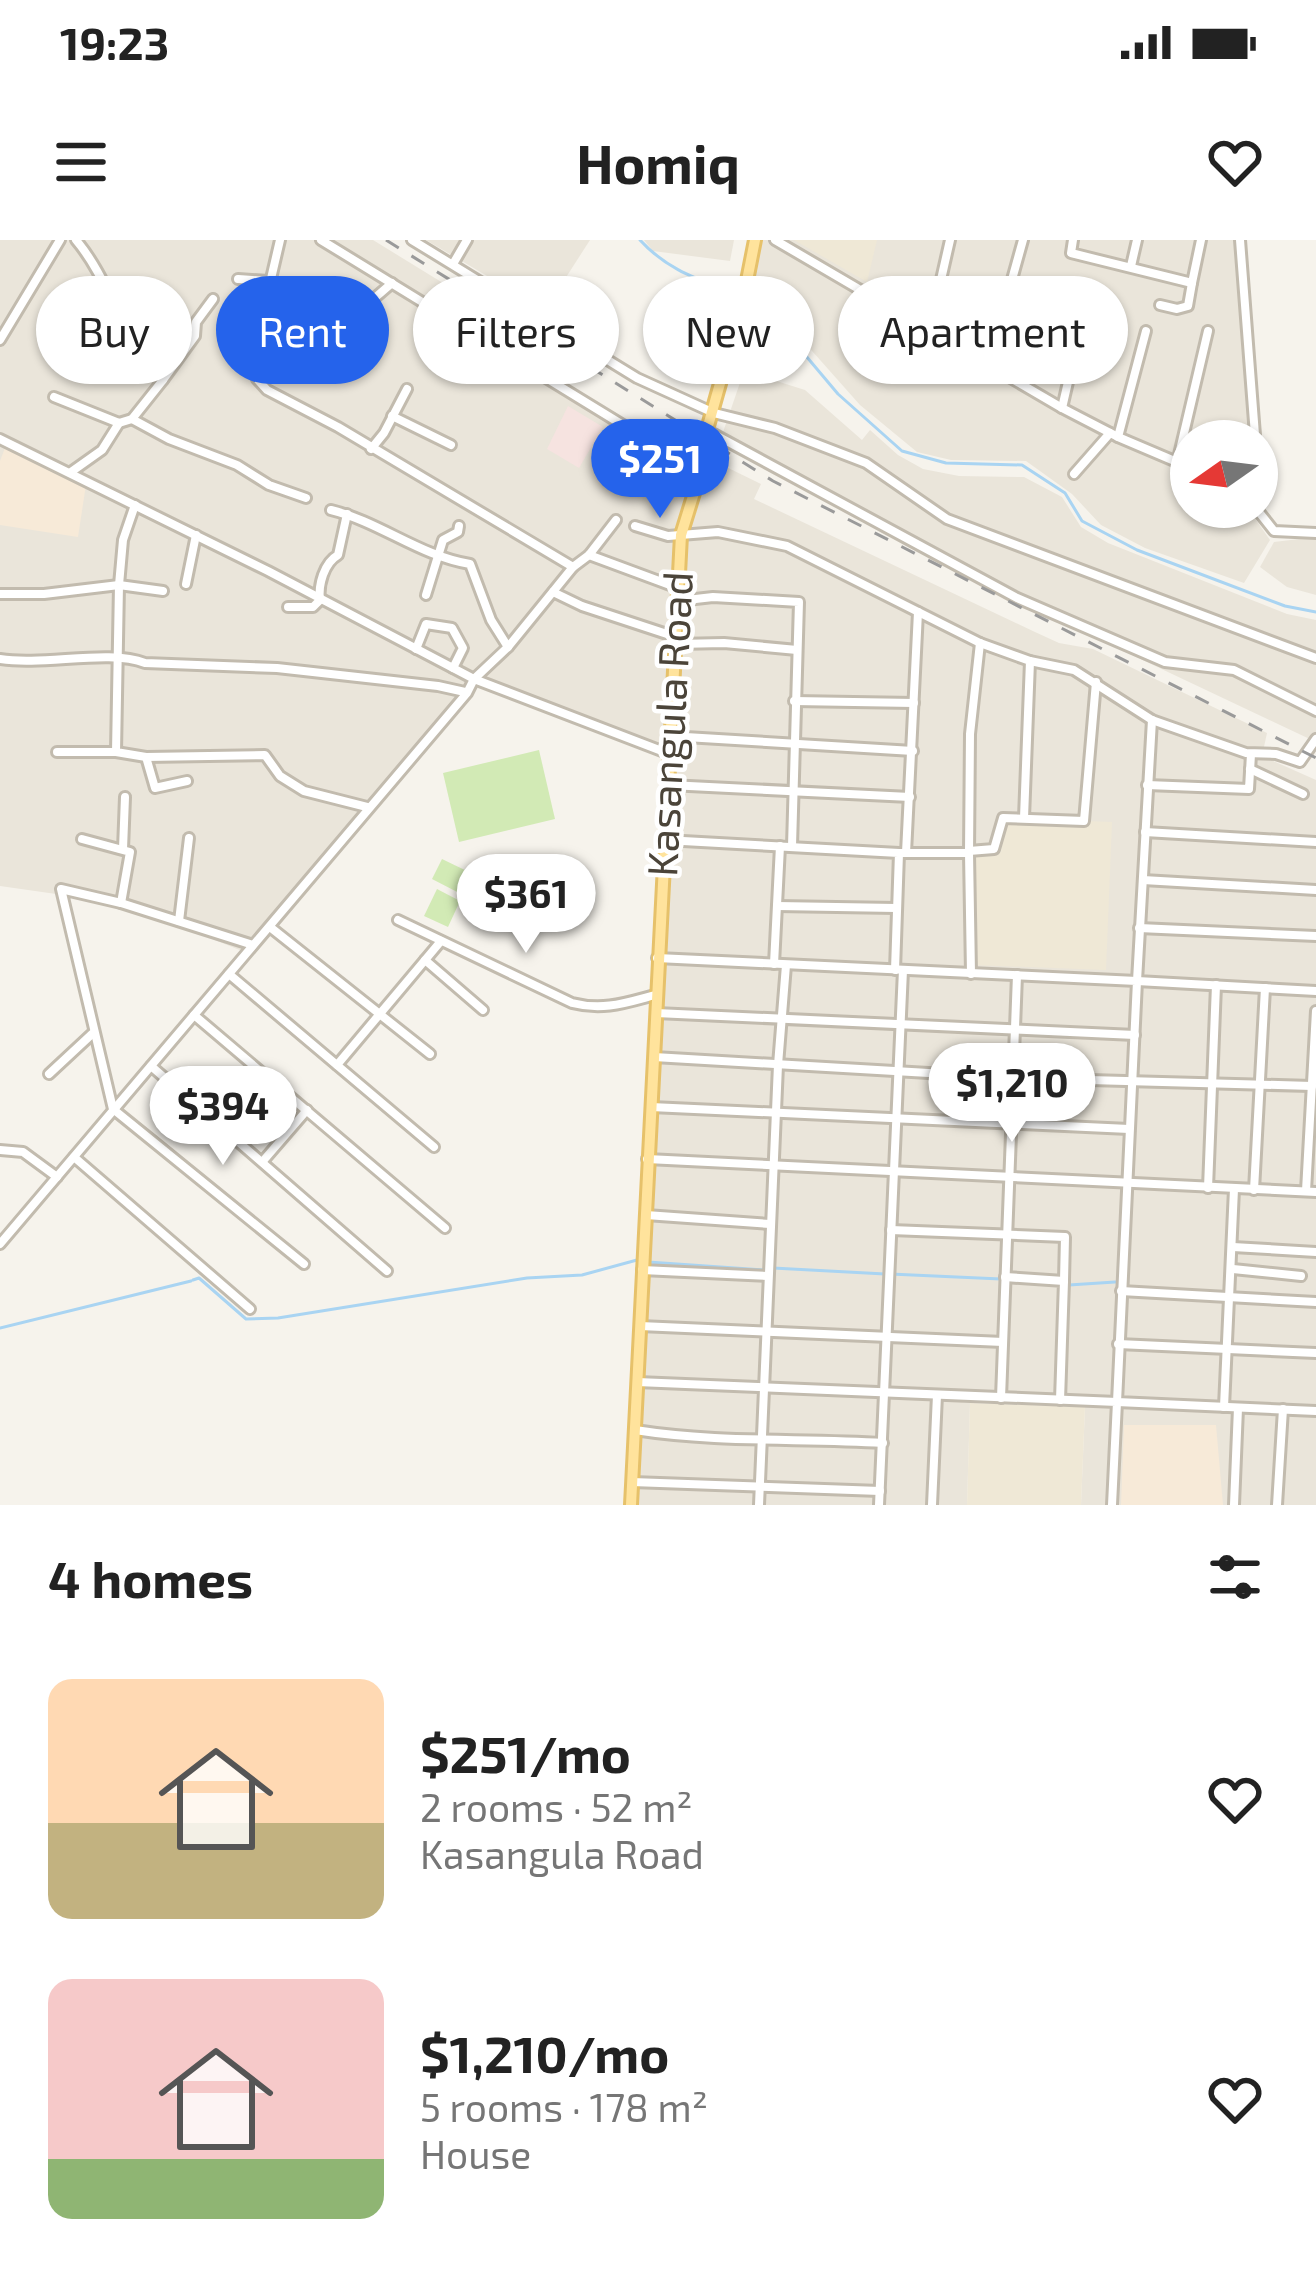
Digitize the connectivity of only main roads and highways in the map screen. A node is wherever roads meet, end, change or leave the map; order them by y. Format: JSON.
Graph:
{"nodes":[{"id":1,"x":754,"y":240,"type":"edge"},
{"id":2,"x":631,"y":1505,"type":"edge"}],
"edges":[{"from":1,"to":2,"type":"main road","name":"Kasangula Road"}]}
